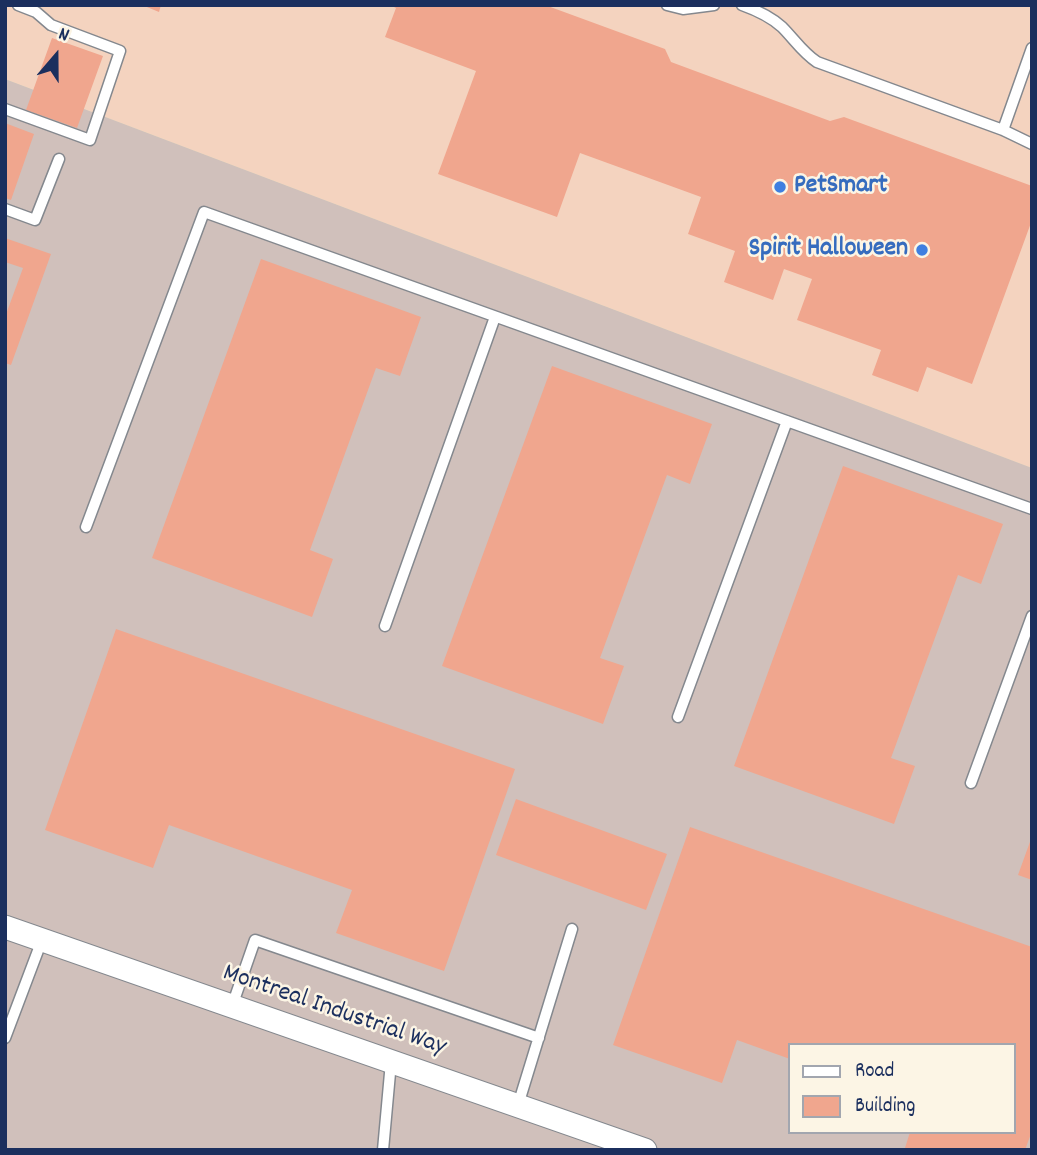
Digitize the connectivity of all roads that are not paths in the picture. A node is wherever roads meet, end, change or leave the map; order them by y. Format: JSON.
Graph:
{"nodes":[{"id":1,"x":667,"y":5,"type":"edge"},
{"id":2,"x":715,"y":5,"type":"edge"},
{"id":3,"x":742,"y":5,"type":"edge"},
{"id":4,"x":21,"y":6,"type":"edge"},
{"id":5,"x":1032,"y":48,"type":"edge"},
{"id":6,"x":5,"y":109,"type":"edge"},
{"id":7,"x":1003,"y":130,"type":"junction"},
{"id":8,"x":1032,"y":144,"type":"edge"},
{"id":9,"x":58,"y":159,"type":"dead end"},
{"id":10,"x":5,"y":209,"type":"edge"},
{"id":11,"x":495,"y":317,"type":"junction"},
{"id":12,"x":787,"y":421,"type":"junction"},
{"id":13,"x":1032,"y":509,"type":"edge"},
{"id":14,"x":86,"y":527,"type":"dead end"},
{"id":15,"x":1032,"y":617,"type":"edge"},
{"id":16,"x":385,"y":626,"type":"dead end"},
{"id":17,"x":678,"y":718,"type":"dead end"},
{"id":18,"x":971,"y":783,"type":"dead end"},
{"id":19,"x":5,"y":927,"type":"edge"},
{"id":20,"x":572,"y":929,"type":"dead end"},
{"id":21,"x":43,"y":940,"type":"junction"},
{"id":22,"x":232,"y":1006,"type":"junction"},
{"id":23,"x":5,"y":1038,"type":"edge"},
{"id":24,"x":539,"y":1038,"type":"junction"},
{"id":25,"x":391,"y":1062,"type":"junction"},
{"id":26,"x":518,"y":1105,"type":"junction"},
{"id":27,"x":383,"y":1150,"type":"edge"},
{"id":28,"x":645,"y":1150,"type":"edge"}],
"edges":[{"from":1,"to":2,"type":"lane"},
{"from":3,"to":7,"type":"lane"},
{"from":4,"to":6,"type":"lane"},
{"from":5,"to":7,"type":"lane"},
{"from":7,"to":8,"type":"lane"},
{"from":9,"to":10,"type":"lane"},
{"from":11,"to":12,"type":"lane"},
{"from":11,"to":14,"type":"lane"},
{"from":11,"to":16,"type":"lane"},
{"from":12,"to":13,"type":"lane"},
{"from":12,"to":17,"type":"lane"},
{"from":15,"to":18,"type":"lane"},
{"from":19,"to":21,"type":"street","name":"Montreal Industrial Way"},
{"from":20,"to":24,"type":"lane"},
{"from":21,"to":22,"type":"street","name":"Montreal Industrial Way"},
{"from":21,"to":23,"type":"lane"},
{"from":22,"to":24,"type":"lane"},
{"from":22,"to":25,"type":"street","name":"Montreal Industrial Way"},
{"from":24,"to":26,"type":"lane"},
{"from":25,"to":26,"type":"street","name":"Montreal Industrial Way"},
{"from":25,"to":27,"type":"lane"},
{"from":26,"to":28,"type":"street","name":"Montreal Industrial Way"}]}
